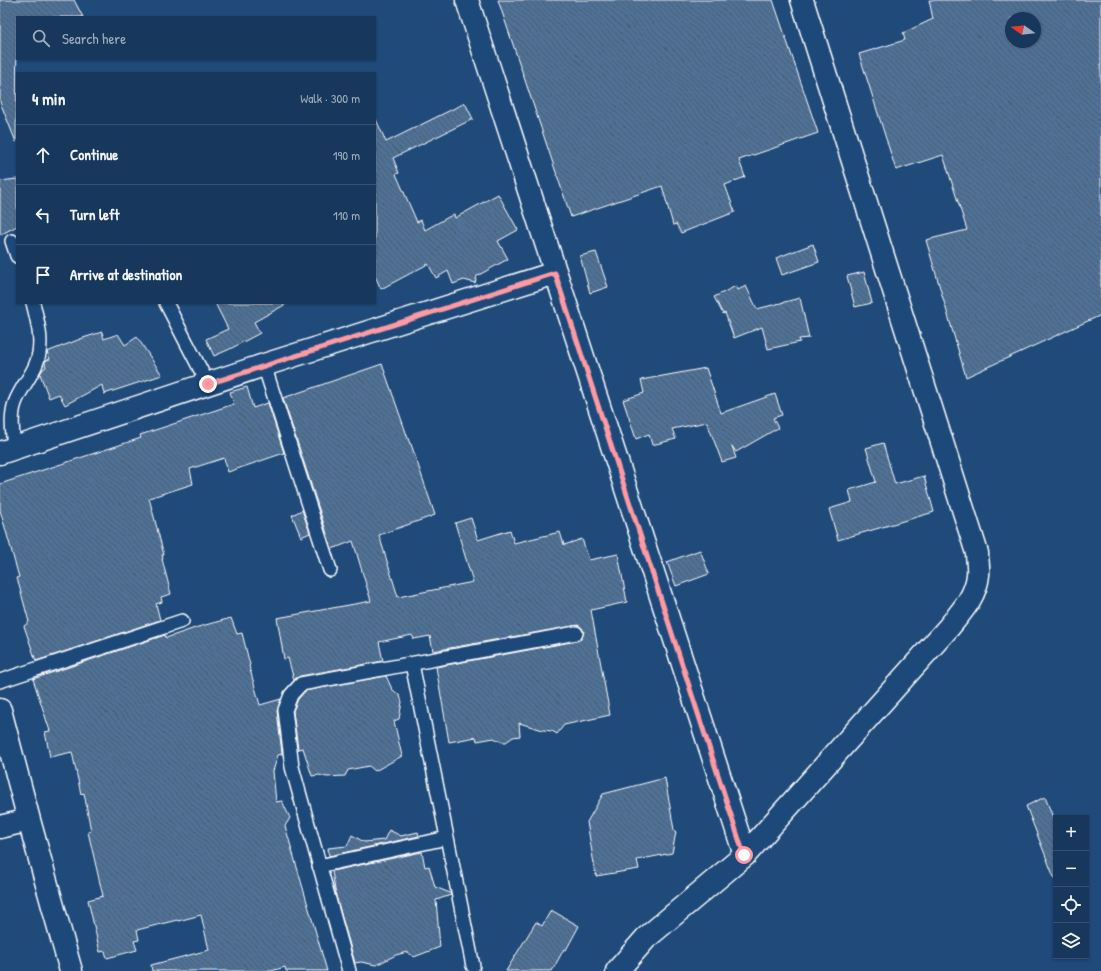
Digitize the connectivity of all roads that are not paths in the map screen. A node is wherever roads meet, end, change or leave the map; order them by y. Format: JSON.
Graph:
{"nodes":[{"id":1,"x":467,"y":0,"type":"edge"},
{"id":2,"x":802,"y":0,"type":"edge"},
{"id":3,"x":12,"y":241,"type":"dead end"},
{"id":4,"x":16,"y":253,"type":"edge"},
{"id":5,"x":555,"y":273,"type":"junction"},
{"id":6,"x":33,"y":304,"type":"edge"},
{"id":7,"x":167,"y":304,"type":"edge"},
{"id":8,"x":264,"y":366,"type":"junction"},
{"id":9,"x":208,"y":384,"type":"junction"},
{"id":10,"x":7,"y":451,"type":"edge"},
{"id":11,"x":330,"y":570,"type":"dead end"},
{"id":12,"x":182,"y":621,"type":"dead end"},
{"id":13,"x":576,"y":633,"type":"dead end"},
{"id":14,"x":412,"y":664,"type":"junction"},
{"id":15,"x":0,"y":681,"type":"edge"},
{"id":16,"x":0,"y":710,"type":"edge"},
{"id":17,"x":29,"y":820,"type":"junction"},
{"id":18,"x":0,"y":827,"type":"edge"},
{"id":19,"x":447,"y":838,"type":"junction"},
{"id":20,"x":744,"y":855,"type":"junction"},
{"id":21,"x":319,"y":866,"type":"junction"},
{"id":22,"x":473,"y":966,"type":"dead end"},
{"id":23,"x":71,"y":971,"type":"edge"},
{"id":24,"x":349,"y":971,"type":"edge"},
{"id":25,"x":617,"y":971,"type":"edge"}],
"edges":[{"from":1,"to":5,"type":"street"},
{"from":2,"to":20,"type":"street"},
{"from":3,"to":4,"type":"lane"},
{"from":5,"to":8,"type":"street"},
{"from":5,"to":20,"type":"street"},
{"from":6,"to":10,"type":"lane"},
{"from":7,"to":9,"type":"lane"},
{"from":8,"to":9,"type":"street"},
{"from":8,"to":11,"type":"lane"},
{"from":9,"to":10,"type":"street"},
{"from":12,"to":15,"type":"lane"},
{"from":13,"to":14,"type":"lane"},
{"from":14,"to":19,"type":"lane"},
{"from":14,"to":21,"type":"lane"},
{"from":16,"to":17,"type":"street"},
{"from":17,"to":18,"type":"street"},
{"from":17,"to":23,"type":"street"},
{"from":19,"to":21,"type":"lane"},
{"from":19,"to":22,"type":"lane"},
{"from":20,"to":25,"type":"street"},
{"from":21,"to":24,"type":"lane"}]}
